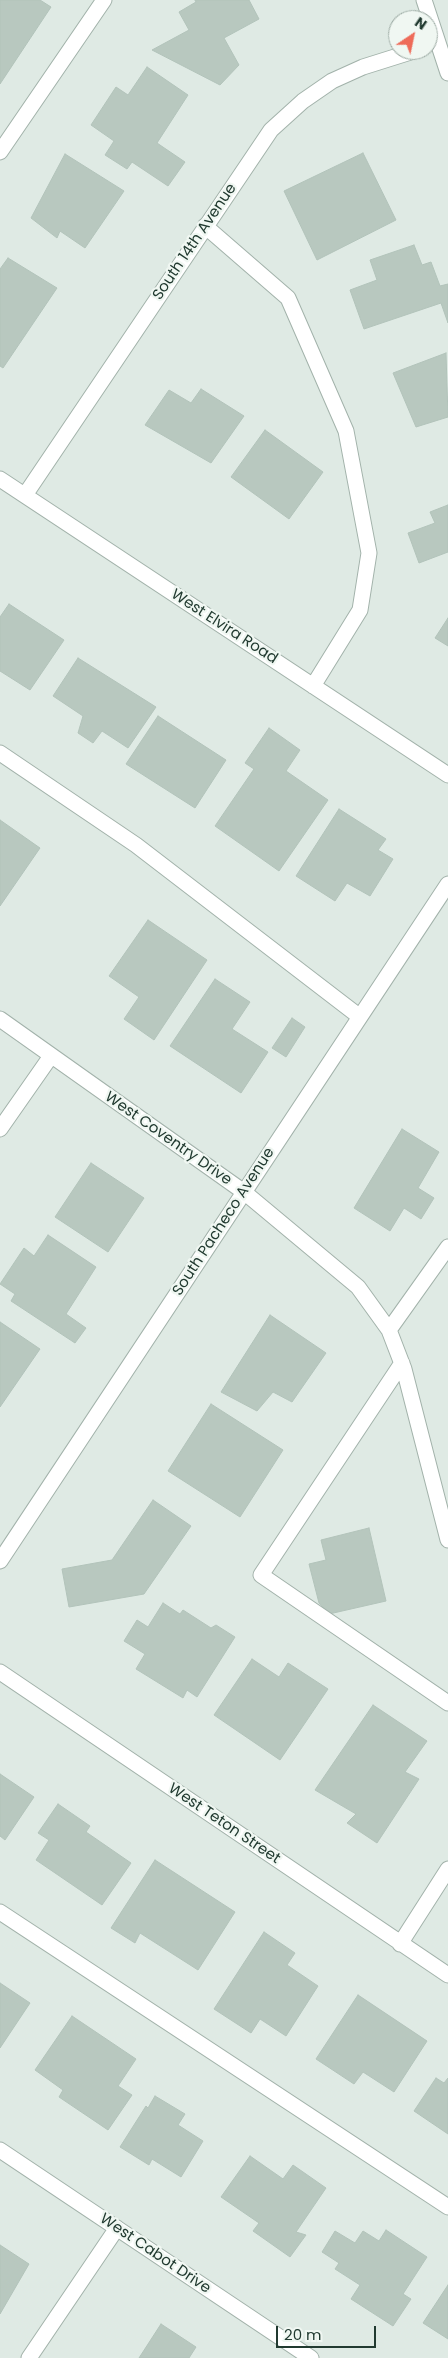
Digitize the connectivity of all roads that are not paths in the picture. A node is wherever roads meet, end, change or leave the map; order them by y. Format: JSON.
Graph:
{"nodes":[{"id":1,"x":104,"y":0,"type":"edge"},
{"id":2,"x":438,"y":54,"type":"edge"},
{"id":3,"x":388,"y":59,"type":"edge"},
{"id":4,"x":448,"y":73,"type":"edge"},
{"id":5,"x":0,"y":152,"type":"edge"},
{"id":6,"x":205,"y":226,"type":"junction"},
{"id":7,"x":0,"y":479,"type":"edge"},
{"id":8,"x":25,"y":495,"type":"junction"},
{"id":9,"x":313,"y":686,"type":"junction"},
{"id":10,"x":0,"y":753,"type":"edge"},
{"id":11,"x":448,"y":775,"type":"edge"},
{"id":12,"x":448,"y":884,"type":"edge"},
{"id":13,"x":360,"y":1017,"type":"junction"},
{"id":14,"x":0,"y":1019,"type":"edge"},
{"id":15,"x":52,"y":1056,"type":"junction"},
{"id":16,"x":0,"y":1129,"type":"edge"},
{"id":17,"x":244,"y":1192,"type":"junction"},
{"id":18,"x":448,"y":1247,"type":"edge"},
{"id":19,"x":389,"y":1330,"type":"junction"},
{"id":20,"x":402,"y":1364,"type":"junction"},
{"id":21,"x":444,"y":1504,"type":"edge"},
{"id":22,"x":448,"y":1540,"type":"edge"},
{"id":23,"x":0,"y":1561,"type":"edge"},
{"id":24,"x":0,"y":1672,"type":"edge"},
{"id":25,"x":448,"y":1703,"type":"edge"},
{"id":26,"x":448,"y":1869,"type":"edge"},
{"id":27,"x":0,"y":1912,"type":"edge"},
{"id":28,"x":400,"y":1944,"type":"junction"},
{"id":29,"x":448,"y":1974,"type":"edge"},
{"id":30,"x":0,"y":2150,"type":"edge"},
{"id":31,"x":448,"y":2207,"type":"edge"},
{"id":32,"x":116,"y":2228,"type":"junction"},
{"id":33,"x":303,"y":2356,"type":"edge"},
{"id":34,"x":29,"y":2358,"type":"edge"}],
"edges":[{"from":1,"to":5,"type":"street"},
{"from":2,"to":4,"type":"street"},
{"from":3,"to":6,"type":"street","name":"South 14th Avenue"},
{"from":6,"to":8,"type":"street","name":"South 14th Avenue"},
{"from":6,"to":9,"type":"street"},
{"from":7,"to":8,"type":"street","name":"West Elvira Road"},
{"from":8,"to":9,"type":"street","name":"West Elvira Road"},
{"from":9,"to":11,"type":"street","name":"West Elvira Road"},
{"from":10,"to":13,"type":"street"},
{"from":12,"to":13,"type":"street","name":"South Pacheco Avenue"},
{"from":13,"to":17,"type":"street","name":"South Pacheco Avenue"},
{"from":14,"to":15,"type":"street","name":"West Coventry Drive"},
{"from":15,"to":16,"type":"street"},
{"from":15,"to":17,"type":"street","name":"West Coventry Drive"},
{"from":17,"to":19,"type":"street","name":"West Coventry Drive"},
{"from":17,"to":23,"type":"street","name":"South Pacheco Avenue"},
{"from":18,"to":19,"type":"street"},
{"from":19,"to":20,"type":"street","name":"West Coventry Drive"},
{"from":20,"to":21,"type":"street","name":"West Coventry Drive"},
{"from":20,"to":25,"type":"street"},
{"from":21,"to":22,"type":"street","name":"West Coventry Drive"},
{"from":24,"to":28,"type":"street","name":"West Teton Street"},
{"from":26,"to":28,"type":"street"},
{"from":27,"to":31,"type":"street"},
{"from":28,"to":29,"type":"street","name":"West Teton Street"},
{"from":30,"to":32,"type":"street","name":"West Cabot Drive"},
{"from":32,"to":33,"type":"street","name":"West Cabot Drive"},
{"from":32,"to":34,"type":"street"}]}
